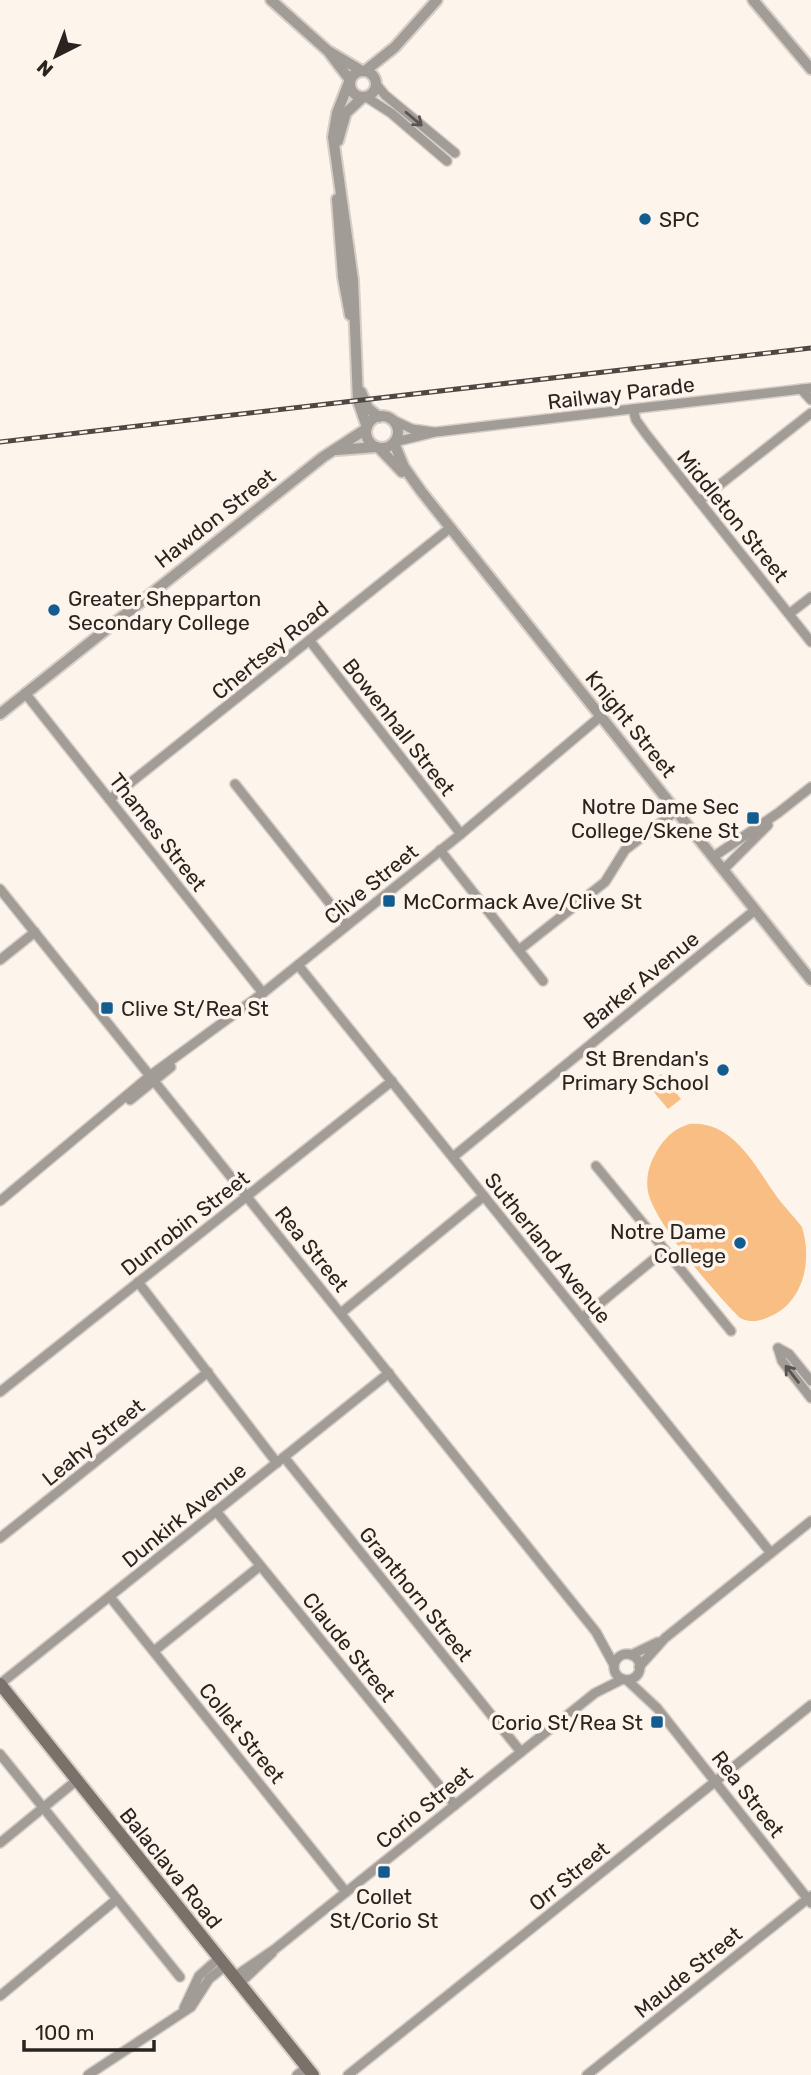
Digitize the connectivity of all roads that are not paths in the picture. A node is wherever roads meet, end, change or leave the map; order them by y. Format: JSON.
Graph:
{"nodes":[{"id":1,"x":271,"y":0,"type":"edge"},
{"id":2,"x":437,"y":0,"type":"edge"},
{"id":3,"x":753,"y":0,"type":"edge"},
{"id":4,"x":395,"y":47,"type":"junction"},
{"id":5,"x":327,"y":51,"type":"junction"},
{"id":6,"x":797,"y":55,"type":"junction"},
{"id":7,"x":811,"y":58,"type":"edge"},
{"id":8,"x":811,"y":69,"type":"edge"},
{"id":9,"x":364,"y":71,"type":"junction"},
{"id":10,"x":350,"y":81,"type":"junction"},
{"id":11,"x":376,"y":82,"type":"junction"},
{"id":12,"x":364,"y":98,"type":"junction"},
{"id":13,"x":454,"y":153,"type":"dead end"},
{"id":14,"x":335,"y":154,"type":"junction"},
{"id":15,"x":447,"y":161,"type":"dead end"},
{"id":16,"x":358,"y":379,"type":"junction"},
{"id":17,"x":811,"y":388,"type":"edge"},
{"id":18,"x":800,"y":389,"type":"junction"},
{"id":19,"x":811,"y":400,"type":"edge"},
{"id":20,"x":634,"y":409,"type":"junction"},
{"id":21,"x":811,"y":413,"type":"edge"},
{"id":22,"x":384,"y":417,"type":"junction"},
{"id":23,"x":367,"y":428,"type":"junction"},
{"id":24,"x":436,"y":432,"type":"junction"},
{"id":25,"x":394,"y":442,"type":"junction"},
{"id":26,"x":377,"y":447,"type":"junction"},
{"id":27,"x":323,"y":457,"type":"junction"},
{"id":28,"x":421,"y":491,"type":"junction"},
{"id":29,"x":699,"y":501,"type":"junction"},
{"id":30,"x":450,"y":528,"type":"junction"},
{"id":31,"x":811,"y":597,"type":"edge"},
{"id":32,"x":789,"y":614,"type":"junction"},
{"id":33,"x":310,"y":641,"type":"junction"},
{"id":34,"x":811,"y":642,"type":"edge"},
{"id":35,"x":25,"y":694,"type":"junction"},
{"id":36,"x":0,"y":714,"type":"edge"},
{"id":37,"x":603,"y":719,"type":"junction"},
{"id":38,"x":234,"y":784,"type":"dead end"},
{"id":39,"x":811,"y":787,"type":"edge"},
{"id":40,"x":110,"y":799,"type":"junction"},
{"id":41,"x":676,"y":811,"type":"junction"},
{"id":42,"x":778,"y":813,"type":"junction"},
{"id":43,"x":461,"y":834,"type":"junction"},
{"id":44,"x":440,"y":850,"type":"junction"},
{"id":45,"x":713,"y":857,"type":"junction"},
{"id":46,"x":723,"y":870,"type":"junction"},
{"id":47,"x":0,"y":889,"type":"edge"},
{"id":48,"x":755,"y":910,"type":"junction"},
{"id":49,"x":347,"y":925,"type":"junction"},
{"id":50,"x":35,"y":932,"type":"junction"},
{"id":51,"x":519,"y":950,"type":"junction"},
{"id":52,"x":0,"y":960,"type":"edge"},
{"id":53,"x":298,"y":965,"type":"junction"},
{"id":54,"x":811,"y":980,"type":"edge"},
{"id":55,"x":544,"y":981,"type":"dead end"},
{"id":56,"x":263,"y":993,"type":"junction"},
{"id":57,"x":154,"y":1078,"type":"junction"},
{"id":58,"x":392,"y":1082,"type":"junction"},
{"id":59,"x":453,"y":1157,"type":"junction"},
{"id":60,"x":596,"y":1167,"type":"dead end"},
{"id":61,"x":248,"y":1196,"type":"junction"},
{"id":62,"x":484,"y":1196,"type":"junction"},
{"id":63,"x":0,"y":1200,"type":"edge"},
{"id":64,"x":665,"y":1250,"type":"junction"},
{"id":65,"x":138,"y":1282,"type":"junction"},
{"id":66,"x":341,"y":1313,"type":"junction"},
{"id":67,"x":582,"y":1318,"type":"junction"},
{"id":68,"x":731,"y":1331,"type":"dead end"},
{"id":69,"x":208,"y":1373,"type":"junction"},
{"id":70,"x":389,"y":1373,"type":"junction"},
{"id":71,"x":811,"y":1381,"type":"edge"},
{"id":72,"x":0,"y":1392,"type":"edge"},
{"id":73,"x":811,"y":1398,"type":"edge"},
{"id":74,"x":281,"y":1460,"type":"junction"},
{"id":75,"x":216,"y":1511,"type":"junction"},
{"id":76,"x":811,"y":1521,"type":"edge"},
{"id":77,"x":0,"y":1538,"type":"edge"},
{"id":78,"x":771,"y":1553,"type":"junction"},
{"id":79,"x":260,"y":1566,"type":"junction"},
{"id":80,"x":110,"y":1597,"type":"junction"},
{"id":81,"x":596,"y":1632,"type":"junction"},
{"id":82,"x":665,"y":1638,"type":"junction"},
{"id":83,"x":154,"y":1651,"type":"junction"},
{"id":84,"x":627,"y":1655,"type":"junction"},
{"id":85,"x":614,"y":1667,"type":"junction"},
{"id":86,"x":639,"y":1669,"type":"junction"},
{"id":87,"x":625,"y":1680,"type":"junction"},
{"id":88,"x":0,"y":1684,"type":"edge"},
{"id":89,"x":595,"y":1693,"type":"junction"},
{"id":90,"x":811,"y":1705,"type":"edge"},
{"id":91,"x":657,"y":1708,"type":"junction"},
{"id":92,"x":521,"y":1752,"type":"junction"},
{"id":93,"x":0,"y":1754,"type":"edge"},
{"id":94,"x":77,"y":1780,"type":"junction"},
{"id":95,"x":716,"y":1781,"type":"junction"},
{"id":96,"x":455,"y":1805,"type":"junction"},
{"id":97,"x":43,"y":1808,"type":"junction"},
{"id":98,"x":0,"y":1843,"type":"edge"},
{"id":99,"x":346,"y":1892,"type":"junction"},
{"id":100,"x":117,"y":1899,"type":"junction"},
{"id":101,"x":810,"y":1899,"type":"edge"},
{"id":102,"x":222,"y":1962,"type":"junction"},
{"id":103,"x":180,"y":1977,"type":"dead end"},
{"id":104,"x":237,"y":1980,"type":"junction"},
{"id":105,"x":0,"y":1996,"type":"edge"},
{"id":106,"x":305,"y":2072,"type":"edge"},
{"id":107,"x":88,"y":2075,"type":"edge"},
{"id":108,"x":348,"y":2075,"type":"edge"},
{"id":109,"x":587,"y":2075,"type":"edge"}],
"edges":[{"from":1,"to":5,"type":"street"},
{"from":2,"to":4,"type":"street"},
{"from":3,"to":6,"type":"street"},
{"from":4,"to":9,"type":"street"},
{"from":4,"to":11,"type":"street"},
{"from":5,"to":9,"type":"street"},
{"from":5,"to":10,"type":"street"},
{"from":6,"to":7,"type":"street"},
{"from":6,"to":8,"type":"street"},
{"from":9,"to":10,"type":"street"},
{"from":9,"to":11,"type":"street"},
{"from":10,"to":12,"type":"street"},
{"from":10,"to":14,"type":"street"},
{"from":11,"to":12,"type":"street"},
{"from":11,"to":13,"type":"street","one_way":true},
{"from":12,"to":14,"type":"street"},
{"from":12,"to":15,"type":"street"},
{"from":14,"to":16,"type":"street"},
{"from":16,"to":22,"type":"street"},
{"from":16,"to":23,"type":"street"},
{"from":17,"to":18,"type":"street","name":"Railway Parade"},
{"from":18,"to":19,"type":"street"},
{"from":18,"to":20,"type":"street","name":"Railway Parade"},
{"from":20,"to":24,"type":"street","name":"Railway Parade"},
{"from":20,"to":29,"type":"street","name":"Middleton Street"},
{"from":21,"to":29,"type":"street"},
{"from":22,"to":23,"type":"street"},
{"from":22,"to":24,"type":"street","name":"Railway Parade"},
{"from":22,"to":25,"type":"street"},
{"from":23,"to":26,"type":"street"},
{"from":23,"to":27,"type":"street","name":"Hawdon Street"},
{"from":24,"to":25,"type":"street","name":"Railway Parade"},
{"from":25,"to":26,"type":"street"},
{"from":25,"to":28,"type":"street","name":"Knight Street"},
{"from":26,"to":27,"type":"street","name":"Hawdon Street"},
{"from":26,"to":28,"type":"street","name":"Knight Street"},
{"from":27,"to":35,"type":"street","name":"Hawdon Street"},
{"from":28,"to":30,"type":"street","name":"Knight Street"},
{"from":29,"to":32,"type":"street","name":"Middleton Street"},
{"from":30,"to":33,"type":"street","name":"Chertsey Road"},
{"from":30,"to":37,"type":"street","name":"Knight Street"},
{"from":31,"to":32,"type":"street"},
{"from":32,"to":34,"type":"street","name":"Middleton Street"},
{"from":33,"to":40,"type":"street","name":"Chertsey Road"},
{"from":33,"to":43,"type":"street","name":"Bowenhall Street"},
{"from":35,"to":36,"type":"street","name":"Hawdon Street"},
{"from":35,"to":40,"type":"street","name":"Thames Street"},
{"from":37,"to":41,"type":"street","name":"Knight Street"},
{"from":37,"to":43,"type":"street","name":"Clive Street"},
{"from":38,"to":49,"type":"street"},
{"from":39,"to":42,"type":"street"},
{"from":40,"to":56,"type":"street","name":"Thames Street"},
{"from":41,"to":45,"type":"street","name":"Knight Street"},
{"from":41,"to":51,"type":"street"},
{"from":42,"to":45,"type":"street"},
{"from":42,"to":46,"type":"street"},
{"from":43,"to":44,"type":"street","name":"Clive Street"},
{"from":44,"to":49,"type":"street","name":"Clive Street"},
{"from":44,"to":51,"type":"street"},
{"from":45,"to":46,"type":"street","name":"Knight Street"},
{"from":46,"to":48,"type":"street","name":"Knight Street"},
{"from":47,"to":50,"type":"street","name":"Rea Street"},
{"from":48,"to":54,"type":"street","name":"Knight Street"},
{"from":48,"to":59,"type":"street","name":"Barker Avenue"},
{"from":49,"to":53,"type":"street","name":"Clive Street"},
{"from":50,"to":52,"type":"street"},
{"from":50,"to":57,"type":"street","name":"Rea Street"},
{"from":51,"to":55,"type":"street"},
{"from":53,"to":56,"type":"street","name":"Clive Street"},
{"from":53,"to":58,"type":"street","name":"Sutherland Avenue"},
{"from":56,"to":57,"type":"street","name":"Clive Street"},
{"from":57,"to":61,"type":"street","name":"Rea Street"},
{"from":57,"to":63,"type":"street","name":"Clive Street"},
{"from":58,"to":59,"type":"street","name":"Sutherland Avenue"},
{"from":58,"to":61,"type":"street","name":"Dunrobin Street"},
{"from":59,"to":62,"type":"street","name":"Sutherland Avenue"},
{"from":60,"to":64,"type":"street"},
{"from":61,"to":65,"type":"street","name":"Dunrobin Street"},
{"from":61,"to":66,"type":"street","name":"Rea Street"},
{"from":62,"to":66,"type":"street"},
{"from":62,"to":67,"type":"street","name":"Sutherland Avenue"},
{"from":64,"to":67,"type":"street"},
{"from":64,"to":68,"type":"street"},
{"from":65,"to":69,"type":"street","name":"Granthorn Street"},
{"from":65,"to":72,"type":"street","name":"Dunrobin Street"},
{"from":66,"to":70,"type":"street","name":"Rea Street"},
{"from":67,"to":78,"type":"street","name":"Sutherland Avenue"},
{"from":69,"to":74,"type":"street","name":"Granthorn Street"},
{"from":69,"to":77,"type":"street","name":"Leahy Street"},
{"from":70,"to":74,"type":"street","name":"Dunkirk Avenue"},
{"from":70,"to":81,"type":"street","name":"Rea Street"},
{"from":73,"to":71,"type":"street","one_way":true},
{"from":74,"to":75,"type":"street","name":"Dunkirk Avenue"},
{"from":74,"to":92,"type":"street","name":"Granthorn Street"},
{"from":75,"to":79,"type":"street","name":"Claude Street"},
{"from":75,"to":80,"type":"street","name":"Dunkirk Avenue"},
{"from":76,"to":78,"type":"street"},
{"from":78,"to":82,"type":"street"},
{"from":79,"to":83,"type":"street"},
{"from":79,"to":96,"type":"street","name":"Claude Street"},
{"from":80,"to":83,"type":"street","name":"Collet Street"},
{"from":80,"to":88,"type":"street","name":"Dunkirk Avenue"},
{"from":81,"to":84,"type":"street","name":"Rea Street"},
{"from":81,"to":85,"type":"street","name":"Rea Street"},
{"from":82,"to":84,"type":"street"},
{"from":82,"to":86,"type":"street"},
{"from":83,"to":99,"type":"street","name":"Collet Street"},
{"from":84,"to":85,"type":"street","name":"Corio Street"},
{"from":84,"to":86,"type":"street","name":"Rea Street"},
{"from":85,"to":87,"type":"street","name":"Rea Street"},
{"from":85,"to":89,"type":"street","name":"Corio Street"},
{"from":86,"to":87,"type":"street","name":"Corio Street"},
{"from":86,"to":91,"type":"street","name":"Rea Street"},
{"from":87,"to":89,"type":"street","name":"Corio Street"},
{"from":87,"to":91,"type":"street","name":"Rea Street"},
{"from":88,"to":94,"type":"main road","name":"Balaclava Road"},
{"from":89,"to":92,"type":"street","name":"Corio Street"},
{"from":90,"to":95,"type":"street","name":"Orr Street"},
{"from":91,"to":95,"type":"street","name":"Rea Street"},
{"from":92,"to":96,"type":"street","name":"Corio Street"},
{"from":93,"to":97,"type":"street"},
{"from":94,"to":97,"type":"street"},
{"from":94,"to":102,"type":"main road","name":"Balaclava Road"},
{"from":95,"to":101,"type":"street","name":"Rea Street"},
{"from":95,"to":108,"type":"street","name":"Orr Street"},
{"from":96,"to":99,"type":"street","name":"Corio Street"},
{"from":97,"to":98,"type":"street"},
{"from":97,"to":100,"type":"street"},
{"from":99,"to":104,"type":"street","name":"Corio Street"},
{"from":100,"to":103,"type":"street"},
{"from":100,"to":105,"type":"street"},
{"from":101,"to":109,"type":"street","name":"Maude Street"},
{"from":102,"to":104,"type":"main road","name":"Balaclava Road"},
{"from":102,"to":107,"type":"street"},
{"from":104,"to":106,"type":"main road","name":"Balaclava Road"}]}
